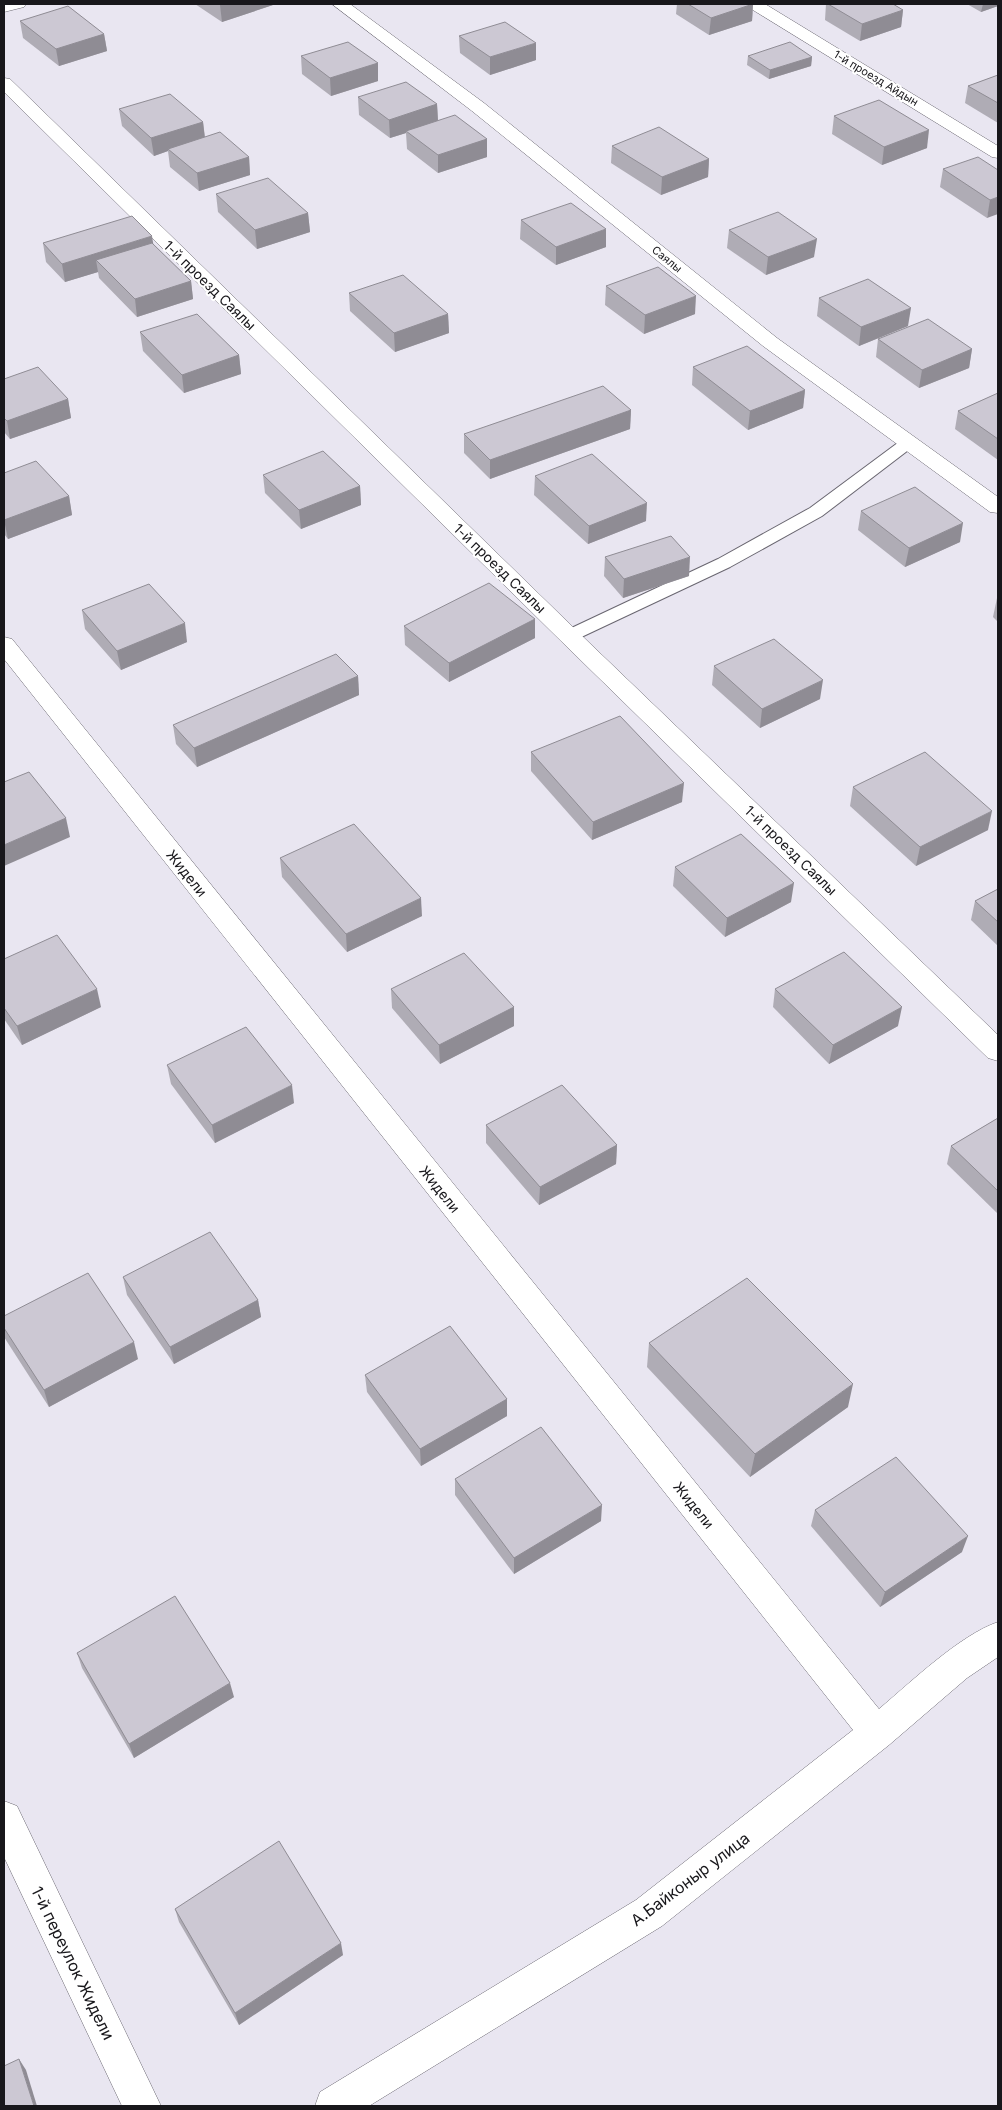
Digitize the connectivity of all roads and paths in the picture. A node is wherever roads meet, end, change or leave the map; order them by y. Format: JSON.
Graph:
{"nodes":[{"id":1,"x":18,"y":4,"type":"edge"},
{"id":2,"x":340,"y":4,"type":"edge"},
{"id":3,"x":754,"y":4,"type":"edge"},
{"id":4,"x":4,"y":8,"type":"edge"},
{"id":5,"x":4,"y":83,"type":"edge"},
{"id":6,"x":998,"y":153,"type":"edge"},
{"id":7,"x":909,"y":442,"type":"junction"},
{"id":8,"x":998,"y":507,"type":"edge"},
{"id":9,"x":569,"y":636,"type":"junction"},
{"id":10,"x":4,"y":644,"type":"edge"},
{"id":11,"x":998,"y":1051,"type":"edge"},
{"id":12,"x":998,"y":1638,"type":"edge"},
{"id":13,"x":877,"y":1733,"type":"junction"},
{"id":14,"x":4,"y":1819,"type":"edge"},
{"id":15,"x":142,"y":2106,"type":"edge"},
{"id":16,"x":334,"y":2106,"type":"edge"}],
"edges":[{"from":1,"to":4,"type":"street"},
{"from":2,"to":7,"type":"street","name":"Саялы"},
{"from":3,"to":6,"type":"street","name":"1-й проезд Айдын"},
{"from":5,"to":9,"type":"street","name":"1-й проезд Саялы"},
{"from":7,"to":8,"type":"street","name":"Саялы"},
{"from":7,"to":9,"type":"lane"},
{"from":9,"to":11,"type":"street","name":"1-й проезд Саялы"},
{"from":10,"to":13,"type":"street","name":"Жидели"},
{"from":12,"to":13,"type":"street","name":"А.Байконыр улица"},
{"from":13,"to":16,"type":"street","name":"А.Байконыр улица"},
{"from":14,"to":15,"type":"street","name":"1-й переулок Жидели"}]}
